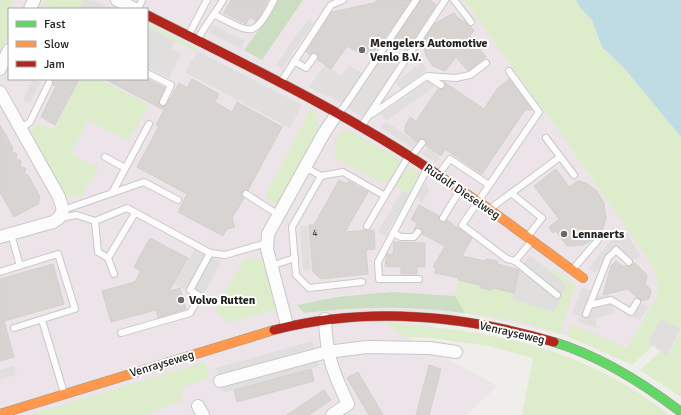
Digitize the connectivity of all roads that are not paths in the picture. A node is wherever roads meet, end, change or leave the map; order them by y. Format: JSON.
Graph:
{"nodes":[{"id":1,"x":116,"y":0,"type":"edge"},
{"id":2,"x":142,"y":0,"type":"edge"},
{"id":3,"x":207,"y":0,"type":"edge"},
{"id":4,"x":222,"y":0,"type":"edge"},
{"id":5,"x":274,"y":0,"type":"edge"},
{"id":6,"x":343,"y":0,"type":"edge"},
{"id":7,"x":416,"y":0,"type":"edge"},
{"id":8,"x":445,"y":0,"type":"edge"},
{"id":9,"x":454,"y":0,"type":"edge"},
{"id":10,"x":134,"y":6,"type":"edge"},
{"id":11,"x":215,"y":15,"type":"junction"},
{"id":12,"x":148,"y":16,"type":"edge"},
{"id":13,"x":471,"y":22,"type":"dead end"},
{"id":14,"x":188,"y":36,"type":"junction"},
{"id":15,"x":197,"y":40,"type":"junction"},
{"id":16,"x":8,"y":52,"type":"edge"},
{"id":17,"x":314,"y":57,"type":"dead end"},
{"id":18,"x":294,"y":61,"type":"junction"},
{"id":19,"x":486,"y":63,"type":"dead end"},
{"id":20,"x":0,"y":67,"type":"edge"},
{"id":21,"x":509,"y":71,"type":"dead end"},
{"id":22,"x":148,"y":74,"type":"edge"},
{"id":23,"x":427,"y":76,"type":"junction"},
{"id":24,"x":49,"y":83,"type":"dead end"},
{"id":25,"x":280,"y":83,"type":"junction"},
{"id":26,"x":441,"y":84,"type":"dead end"},
{"id":27,"x":0,"y":92,"type":"edge"},
{"id":28,"x":162,"y":102,"type":"dead end"},
{"id":29,"x":336,"y":115,"type":"junction"},
{"id":30,"x":368,"y":116,"type":"junction"},
{"id":31,"x":149,"y":124,"type":"dead end"},
{"id":32,"x":360,"y":128,"type":"junction"},
{"id":33,"x":20,"y":129,"type":"junction"},
{"id":34,"x":546,"y":138,"type":"dead end"},
{"id":35,"x":422,"y":143,"type":"dead end"},
{"id":36,"x":105,"y":157,"type":"dead end"},
{"id":37,"x":410,"y":157,"type":"junction"},
{"id":38,"x":560,"y":157,"type":"junction"},
{"id":39,"x":305,"y":167,"type":"junction"},
{"id":40,"x":126,"y":168,"type":"junction"},
{"id":41,"x":427,"y":168,"type":"junction"},
{"id":42,"x":438,"y":175,"type":"junction"},
{"id":43,"x":574,"y":175,"type":"dead end"},
{"id":44,"x":321,"y":176,"type":"junction"},
{"id":45,"x":489,"y":185,"type":"junction"},
{"id":46,"x":461,"y":190,"type":"junction"},
{"id":47,"x":112,"y":193,"type":"junction"},
{"id":48,"x":510,"y":193,"type":"junction"},
{"id":49,"x":246,"y":194,"type":"dead end"},
{"id":50,"x":385,"y":196,"type":"junction"},
{"id":51,"x":178,"y":200,"type":"dead end"},
{"id":52,"x":478,"y":201,"type":"junction"},
{"id":53,"x":489,"y":209,"type":"junction"},
{"id":54,"x":135,"y":213,"type":"junction"},
{"id":55,"x":61,"y":214,"type":"junction"},
{"id":56,"x":279,"y":215,"type":"junction"},
{"id":57,"x":443,"y":218,"type":"dead end"},
{"id":58,"x":95,"y":221,"type":"junction"},
{"id":59,"x":367,"y":226,"type":"dead end"},
{"id":60,"x":418,"y":232,"type":"dead end"},
{"id":61,"x":393,"y":233,"type":"junction"},
{"id":62,"x":6,"y":236,"type":"edge"},
{"id":63,"x":529,"y":239,"type":"junction"},
{"id":64,"x":598,"y":240,"type":"dead end"},
{"id":65,"x":267,"y":243,"type":"junction"},
{"id":66,"x":210,"y":253,"type":"junction"},
{"id":67,"x":108,"y":258,"type":"junction"},
{"id":68,"x":295,"y":258,"type":"junction"},
{"id":69,"x":515,"y":261,"type":"junction"},
{"id":70,"x":629,"y":262,"type":"dead end"},
{"id":71,"x":20,"y":266,"type":"junction"},
{"id":72,"x":271,"y":266,"type":"junction"},
{"id":73,"x":571,"y":270,"type":"junction"},
{"id":74,"x":0,"y":272,"type":"edge"},
{"id":75,"x":114,"y":274,"type":"dead end"},
{"id":76,"x":419,"y":279,"type":"dead end"},
{"id":77,"x":591,"y":281,"type":"junction"},
{"id":78,"x":362,"y":282,"type":"dead end"},
{"id":79,"x":557,"y":295,"type":"dead end"},
{"id":80,"x":638,"y":302,"type":"dead end"},
{"id":81,"x":590,"y":305,"type":"junction"},
{"id":82,"x":586,"y":314,"type":"dead end"},
{"id":83,"x":325,"y":319,"type":"junction"},
{"id":84,"x":42,"y":320,"type":"junction"},
{"id":85,"x":287,"y":325,"type":"junction"},
{"id":86,"x":14,"y":328,"type":"dead end"},
{"id":87,"x":121,"y":333,"type":"dead end"},
{"id":88,"x":327,"y":352,"type":"junction"},
{"id":89,"x":456,"y":352,"type":"dead end"},
{"id":90,"x":220,"y":381,"type":"dead end"},
{"id":91,"x":64,"y":394,"type":"junction"},
{"id":92,"x":681,"y":412,"type":"edge"},
{"id":93,"x":0,"y":414,"type":"edge"},
{"id":94,"x":333,"y":415,"type":"edge"}],
"edges":[{"from":1,"to":10,"type":"street"},
{"from":2,"to":10,"type":"lane"},
{"from":3,"to":14,"type":"lane"},
{"from":4,"to":11,"type":"lane"},
{"from":5,"to":11,"type":"lane"},
{"from":6,"to":18,"type":"lane"},
{"from":7,"to":29,"type":"lane"},
{"from":8,"to":30,"type":"lane"},
{"from":9,"to":13,"type":"lane"},
{"from":11,"to":15,"type":"lane"},
{"from":12,"to":14,"type":"street","name":"Rudolf Dieselweg"},
{"from":14,"to":15,"type":"street","name":"Rudolf Dieselweg"},
{"from":15,"to":25,"type":"street","name":"Rudolf Dieselweg"},
{"from":16,"to":20,"type":"street"},
{"from":17,"to":18,"type":"lane"},
{"from":18,"to":25,"type":"lane"},
{"from":19,"to":23,"type":"lane"},
{"from":21,"to":45,"type":"lane"},
{"from":22,"to":28,"type":"lane"},
{"from":23,"to":26,"type":"lane"},
{"from":23,"to":30,"type":"lane"},
{"from":24,"to":33,"type":"lane"},
{"from":25,"to":29,"type":"street","name":"Rudolf Dieselweg"},
{"from":27,"to":33,"type":"street"},
{"from":29,"to":32,"type":"street","name":"Rudolf Dieselweg"},
{"from":29,"to":39,"type":"street"},
{"from":30,"to":32,"type":"lane"},
{"from":31,"to":40,"type":"lane"},
{"from":32,"to":37,"type":"street","name":"Rudolf Dieselweg"},
{"from":33,"to":55,"type":"street"},
{"from":34,"to":38,"type":"lane"},
{"from":35,"to":37,"type":"lane"},
{"from":36,"to":40,"type":"lane"},
{"from":37,"to":41,"type":"street","name":"Rudolf Dieselweg"},
{"from":37,"to":50,"type":"lane"},
{"from":38,"to":43,"type":"lane"},
{"from":38,"to":48,"type":"lane"},
{"from":39,"to":44,"type":"lane"},
{"from":39,"to":56,"type":"street"},
{"from":40,"to":47,"type":"lane"},
{"from":41,"to":42,"type":"street","name":"Rudolf Dieselweg"},
{"from":41,"to":61,"type":"lane"},
{"from":42,"to":45,"type":"lane"},
{"from":42,"to":46,"type":"street","name":"Rudolf Dieselweg"},
{"from":44,"to":50,"type":"lane"},
{"from":44,"to":68,"type":"lane"},
{"from":45,"to":52,"type":"lane"},
{"from":46,"to":52,"type":"street","name":"Rudolf Dieselweg"},
{"from":46,"to":57,"type":"lane"},
{"from":47,"to":51,"type":"lane"},
{"from":47,"to":55,"type":"lane"},
{"from":48,"to":53,"type":"lane"},
{"from":48,"to":63,"type":"lane"},
{"from":49,"to":56,"type":"lane"},
{"from":50,"to":59,"type":"lane"},
{"from":52,"to":53,"type":"street","name":"Rudolf Dieselweg"},
{"from":52,"to":69,"type":"lane"},
{"from":53,"to":63,"type":"street","name":"Rudolf Dieselweg"},
{"from":54,"to":58,"type":"lane"},
{"from":54,"to":66,"type":"lane"},
{"from":54,"to":67,"type":"lane"},
{"from":55,"to":58,"type":"lane"},
{"from":55,"to":62,"type":"street"},
{"from":56,"to":65,"type":"street"},
{"from":58,"to":67,"type":"lane"},
{"from":60,"to":61,"type":"lane"},
{"from":61,"to":76,"type":"lane"},
{"from":62,"to":71,"type":"lane"},
{"from":63,"to":69,"type":"lane"},
{"from":63,"to":73,"type":"street","name":"Rudolf Dieselweg"},
{"from":64,"to":73,"type":"lane"},
{"from":65,"to":66,"type":"lane"},
{"from":65,"to":72,"type":"street"},
{"from":66,"to":87,"type":"lane"},
{"from":67,"to":75,"type":"lane"},
{"from":68,"to":72,"type":"lane"},
{"from":68,"to":78,"type":"lane"},
{"from":69,"to":79,"type":"lane"},
{"from":70,"to":77,"type":"lane"},
{"from":71,"to":74,"type":"lane"},
{"from":71,"to":84,"type":"lane"},
{"from":72,"to":85,"type":"street"},
{"from":73,"to":77,"type":"street","name":"Rudolf Dieselweg"},
{"from":77,"to":81,"type":"lane"},
{"from":80,"to":81,"type":"lane"},
{"from":81,"to":82,"type":"lane"},
{"from":83,"to":85,"type":"street","name":"Venrayseweg"},
{"from":83,"to":88,"type":"street"},
{"from":83,"to":92,"type":"street","name":"Venrayseweg"},
{"from":84,"to":86,"type":"lane"},
{"from":84,"to":91,"type":"lane"},
{"from":85,"to":91,"type":"street","name":"Venrayseweg"},
{"from":88,"to":89,"type":"street"},
{"from":88,"to":90,"type":"street"},
{"from":88,"to":94,"type":"street"},
{"from":91,"to":93,"type":"street","name":"Venrayseweg"}]}
